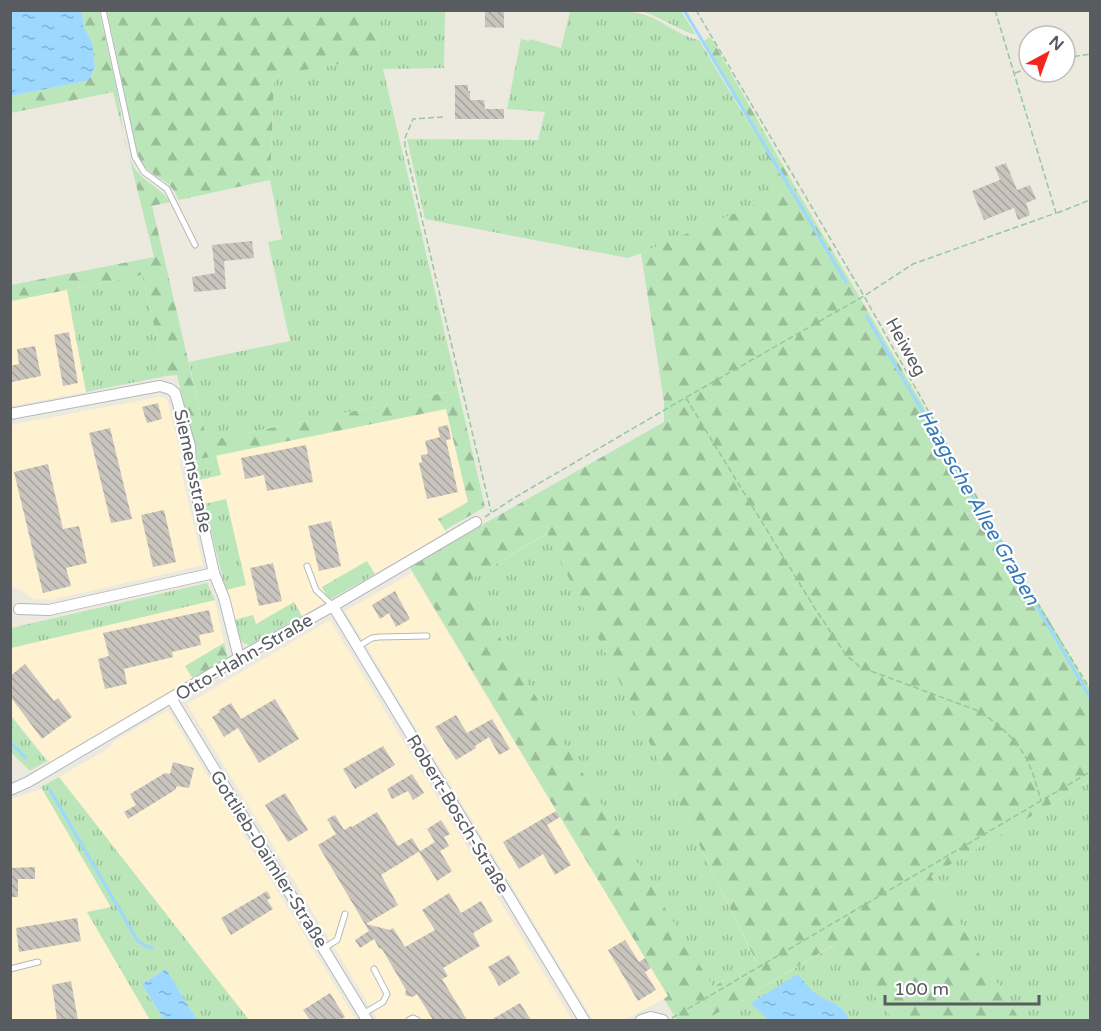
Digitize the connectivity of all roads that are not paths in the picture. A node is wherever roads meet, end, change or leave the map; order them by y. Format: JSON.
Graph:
{"nodes":[{"id":1,"x":103,"y":10,"type":"edge"},
{"id":2,"x":195,"y":244,"type":"dead end"},
{"id":3,"x":10,"y":414,"type":"edge"},
{"id":4,"x":476,"y":522,"type":"road end"},
{"id":5,"x":307,"y":566,"type":"dead end"},
{"id":6,"x":214,"y":573,"type":"junction"},
{"id":7,"x":333,"y":606,"type":"junction"},
{"id":8,"x":19,"y":609,"type":"dead end"},
{"id":9,"x":427,"y":636,"type":"dead end"},
{"id":10,"x":357,"y":647,"type":"junction"},
{"id":11,"x":239,"y":658,"type":"junction"},
{"id":12,"x":171,"y":699,"type":"junction"},
{"id":13,"x":10,"y":790,"type":"edge"},
{"id":14,"x":345,"y":914,"type":"dead end"},
{"id":15,"x":324,"y":948,"type":"junction"},
{"id":16,"x":38,"y":962,"type":"dead end"},
{"id":17,"x":10,"y":969,"type":"edge"},
{"id":18,"x":374,"y":969,"type":"dead end"},
{"id":19,"x":365,"y":1017,"type":"edge"},
{"id":20,"x":409,"y":1020,"type":"edge"},
{"id":21,"x":417,"y":1020,"type":"edge"},
{"id":22,"x":584,"y":1020,"type":"edge"},
{"id":23,"x":641,"y":1020,"type":"edge"},
{"id":24,"x":663,"y":1020,"type":"edge"}],
"edges":[{"from":1,"to":2,"type":"lane"},
{"from":3,"to":6,"type":"street","name":"Siemensstraße"},
{"from":4,"to":7,"type":"street","name":"Otto-Hahn-Straße"},
{"from":5,"to":7,"type":"lane"},
{"from":6,"to":8,"type":"street"},
{"from":6,"to":11,"type":"street","name":"Siemensstraße"},
{"from":7,"to":10,"type":"street","name":"Robert-Bosch-Straße"},
{"from":7,"to":11,"type":"street","name":"Otto-Hahn-Straße"},
{"from":9,"to":10,"type":"lane"},
{"from":10,"to":22,"type":"street","name":"Robert-Bosch-Straße"},
{"from":11,"to":12,"type":"street","name":"Otto-Hahn-Straße"},
{"from":12,"to":13,"type":"street","name":"Otto-Hahn-Straße"},
{"from":12,"to":15,"type":"street","name":"Gottlieb-Daimler-Straße"},
{"from":14,"to":15,"type":"lane"},
{"from":15,"to":19,"type":"street","name":"Gottlieb-Daimler-Straße"},
{"from":16,"to":17,"type":"lane"},
{"from":18,"to":19,"type":"lane"},
{"from":20,"to":21,"type":"lane"},
{"from":23,"to":24,"type":"street"}]}
